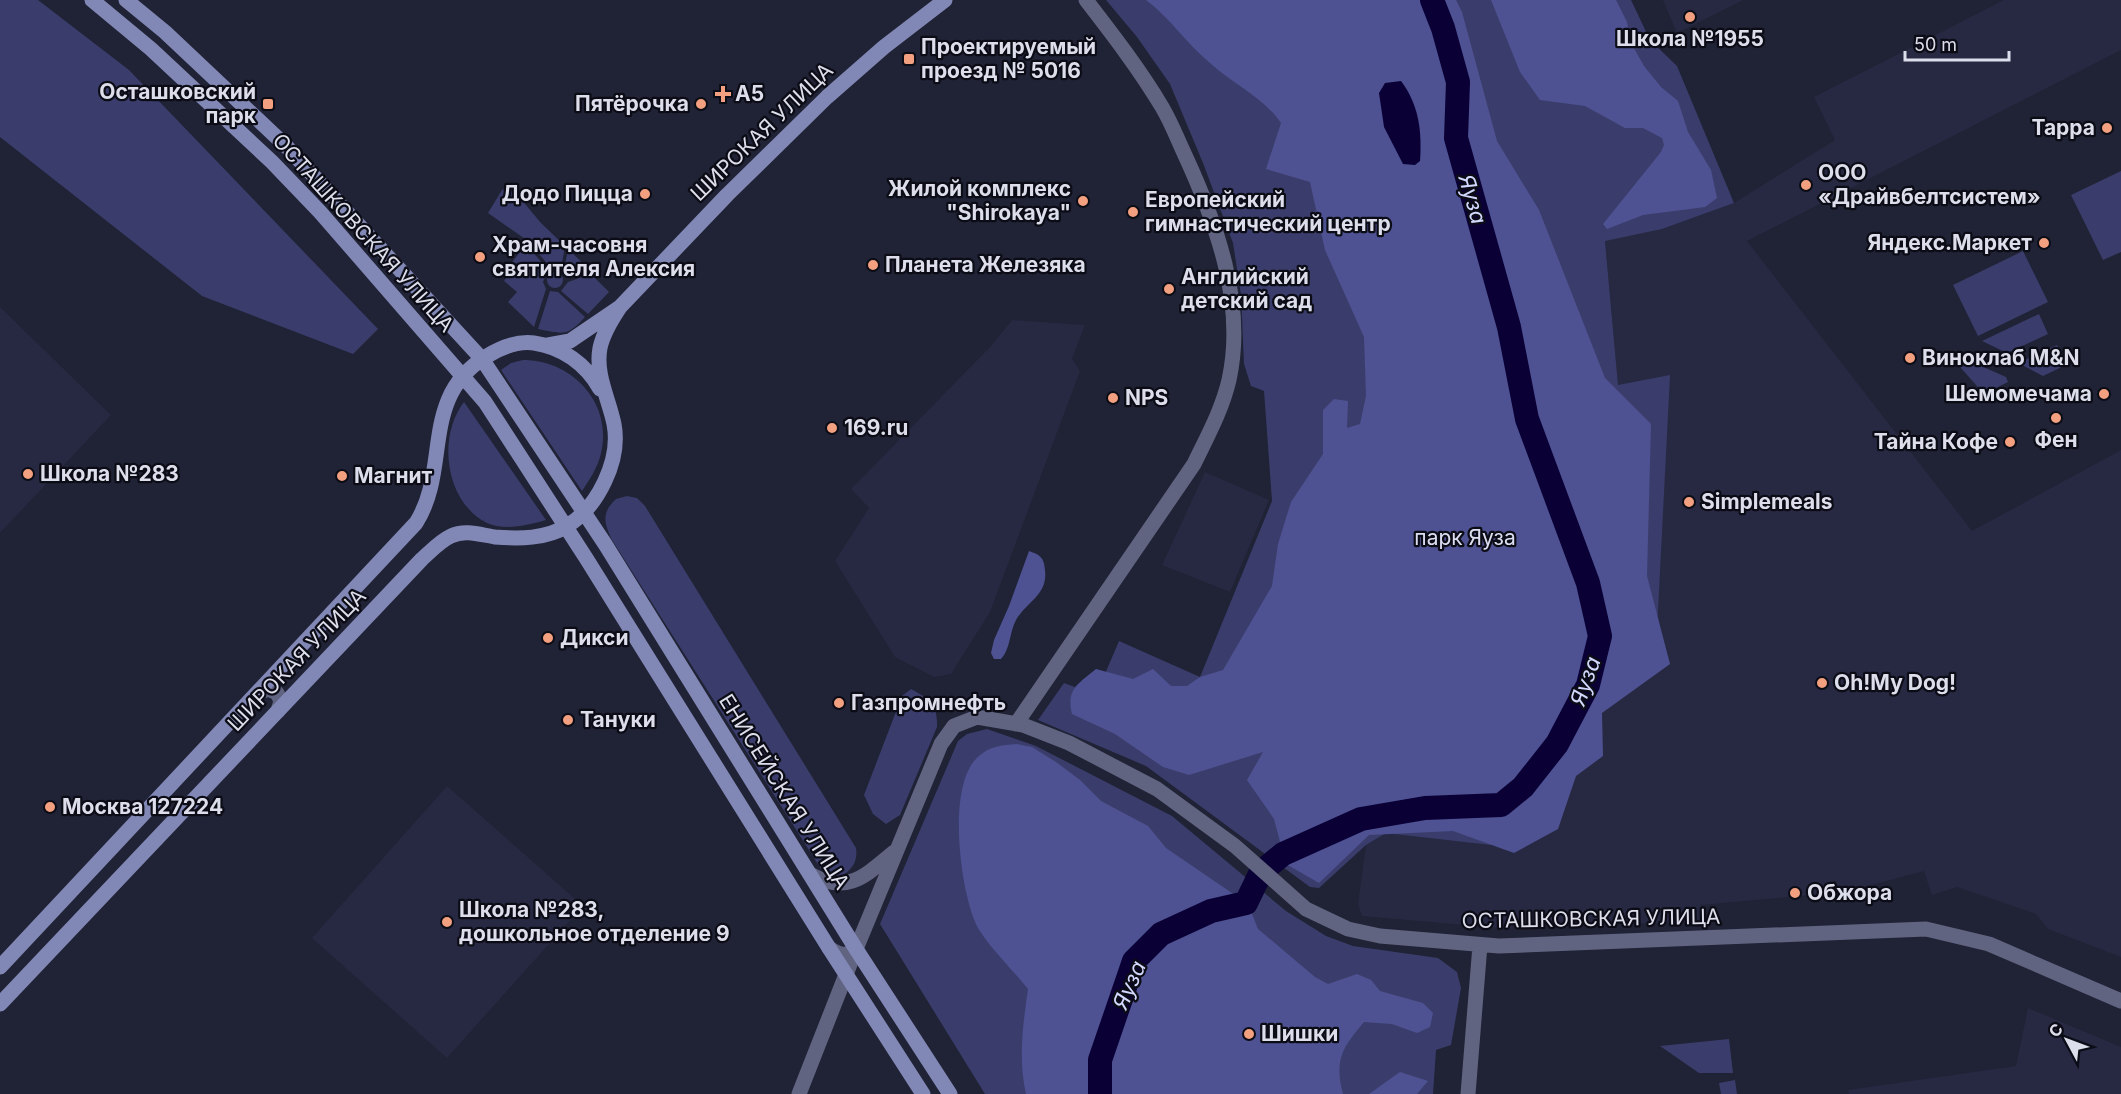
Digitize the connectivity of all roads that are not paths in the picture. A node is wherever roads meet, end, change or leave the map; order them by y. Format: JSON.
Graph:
{"nodes":[{"id":1,"x":92,"y":0,"type":"edge"},
{"id":2,"x":126,"y":0,"type":"edge"},
{"id":3,"x":945,"y":0,"type":"edge"},
{"id":4,"x":1086,"y":0,"type":"edge"},
{"id":5,"x":620,"y":307,"type":"junction"},
{"id":6,"x":549,"y":345,"type":"junction"},
{"id":7,"x":482,"y":359,"type":"junction"},
{"id":8,"x":464,"y":375,"type":"junction"},
{"id":9,"x":609,"y":404,"type":"junction"},
{"id":10,"x":584,"y":512,"type":"junction"},
{"id":11,"x":566,"y":527,"type":"junction"},
{"id":12,"x":259,"y":693,"type":"junction"},
{"id":13,"x":278,"y":711,"type":"junction"},
{"id":14,"x":1016,"y":724,"type":"junction"},
{"id":15,"x":764,"y":797,"type":"junction"},
{"id":16,"x":744,"y":810,"type":"junction"},
{"id":17,"x":897,"y":850,"type":"junction"},
{"id":18,"x":812,"y":875,"type":"junction"},
{"id":19,"x":22,"y":945,"type":"junction"},
{"id":20,"x":1480,"y":945,"type":"junction"},
{"id":21,"x":829,"y":948,"type":"junction"},
{"id":22,"x":856,"y":949,"type":"junction"},
{"id":23,"x":39,"y":962,"type":"junction"},
{"id":24,"x":0,"y":967,"type":"edge"},
{"id":25,"x":846,"y":975,"type":"junction"},
{"id":26,"x":2121,"y":1001,"type":"edge"},
{"id":27,"x":0,"y":1004,"type":"edge"},
{"id":28,"x":799,"y":1094,"type":"edge"},
{"id":29,"x":923,"y":1094,"type":"edge"},
{"id":30,"x":950,"y":1094,"type":"edge"},
{"id":31,"x":1468,"y":1094,"type":"edge"}],
"edges":[{"from":1,"to":8,"type":"main road","name":"ОСТАШКОВСКАЯ УЛИЦА"},
{"from":2,"to":7,"type":"main road","name":"ОСТАШКОВСКАЯ УЛИЦА"},
{"from":3,"to":5,"type":"main road","name":"ШИРОКАЯ УЛИЦА"},
{"from":4,"to":14,"type":"street"},
{"from":5,"to":6,"type":"main road"},
{"from":5,"to":9,"type":"main road","name":"ШИРОКАЯ УЛИЦА"},
{"from":6,"to":7,"type":"main road","name":"ШИРОКАЯ УЛИЦА"},
{"from":6,"to":9,"type":"main road"},
{"from":7,"to":8,"type":"main road","name":"ШИРОКАЯ УЛИЦА"},
{"from":7,"to":10,"type":"main road","name":"ОСТАШКОВСКАЯ УЛИЦА"},
{"from":8,"to":11,"type":"main road","name":"ОСТАШКОВСКАЯ УЛИЦА"},
{"from":8,"to":12,"type":"main road","name":"ШИРОКАЯ УЛИЦА"},
{"from":9,"to":10,"type":"main road","name":"ШИРОКАЯ УЛИЦА"},
{"from":10,"to":11,"type":"main road","name":"ШИРОКАЯ УЛИЦА"},
{"from":10,"to":15,"type":"main road","name":"ЕНИСЕЙСКАЯ УЛИЦА"},
{"from":11,"to":13,"type":"main road","name":"ШИРОКАЯ УЛИЦА"},
{"from":11,"to":16,"type":"main road","name":"ЕНИСЕЙСКАЯ УЛИЦА"},
{"from":12,"to":13,"type":"street"},
{"from":12,"to":19,"type":"main road","name":"ШИРОКАЯ УЛИЦА"},
{"from":13,"to":23,"type":"main road","name":"ШИРОКАЯ УЛИЦА"},
{"from":14,"to":17,"type":"street","name":"ОСТАШКОВСКАЯ УЛИЦА"},
{"from":14,"to":20,"type":"street","name":"ОСТАШКОВСКАЯ УЛИЦА"},
{"from":15,"to":16,"type":"main road"},
{"from":15,"to":18,"type":"main road","name":"ЕНИСЕЙСКАЯ УЛИЦА"},
{"from":16,"to":21,"type":"main road","name":"ЕНИСЕЙСКАЯ УЛИЦА"},
{"from":17,"to":18,"type":"street"},
{"from":17,"to":22,"type":"street","name":"ОСТАШКОВСКАЯ УЛИЦА"},
{"from":18,"to":22,"type":"main road","name":"ЕНИСЕЙСКАЯ УЛИЦА"},
{"from":19,"to":23,"type":"main road"},
{"from":19,"to":24,"type":"main road","name":"ШИРОКАЯ УЛИЦА"},
{"from":20,"to":26,"type":"street","name":"ОСТАШКОВСКАЯ УЛИЦА"},
{"from":20,"to":31,"type":"street"},
{"from":21,"to":22,"type":"street"},
{"from":21,"to":25,"type":"main road","name":"ЕНИСЕЙСКАЯ УЛИЦА"},
{"from":22,"to":25,"type":"street","name":"ОСТАШКОВСКАЯ УЛИЦА"},
{"from":22,"to":30,"type":"main road","name":"ЕНИСЕЙСКАЯ УЛИЦА"},
{"from":23,"to":27,"type":"main road","name":"ШИРОКАЯ УЛИЦА"},
{"from":25,"to":28,"type":"street","name":"ОСТАШКОВСКАЯ УЛИЦА"},
{"from":25,"to":29,"type":"main road","name":"ЕНИСЕЙСКАЯ УЛИЦА"}]}
